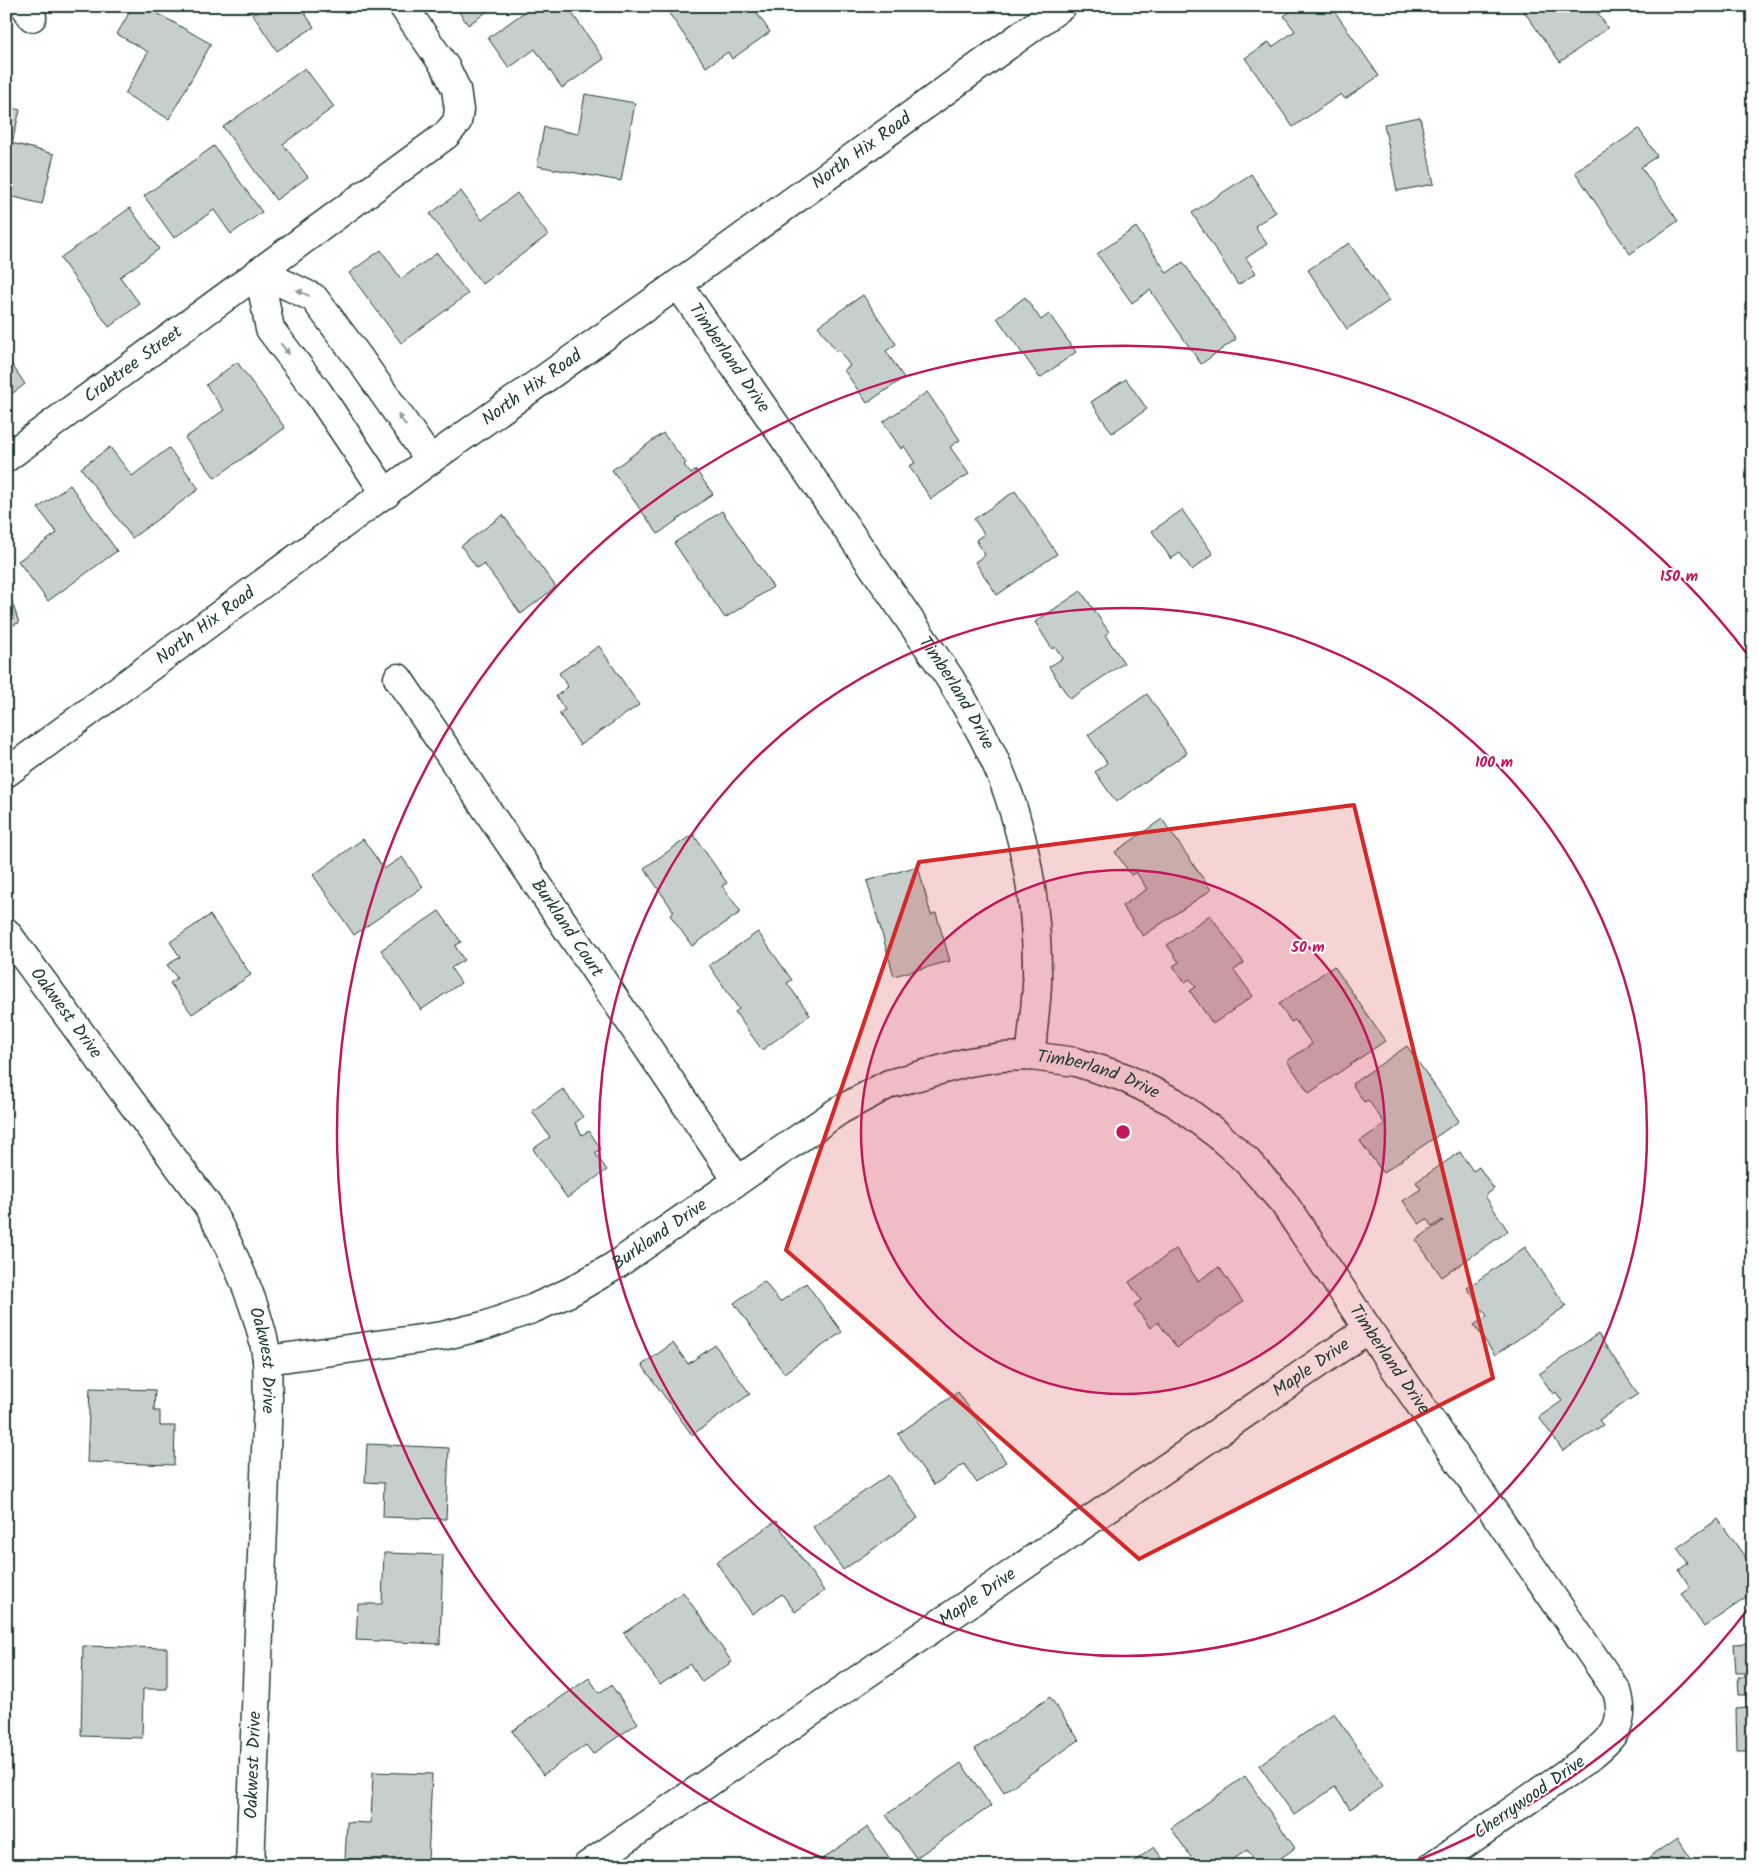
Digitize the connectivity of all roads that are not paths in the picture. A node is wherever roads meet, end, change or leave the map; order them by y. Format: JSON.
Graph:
{"nodes":[{"id":1,"x":403,"y":6,"type":"edge"},
{"id":2,"x":1062,"y":6,"type":"edge"},
{"id":3,"x":259,"y":272,"type":"junction"},
{"id":4,"x":678,"y":284,"type":"junction"},
{"id":5,"x":6,"y":458,"type":"edge"},
{"id":6,"x":430,"y":460,"type":"junction"},
{"id":7,"x":386,"y":494,"type":"junction"},
{"id":8,"x":398,"y":678,"type":"dead end"},
{"id":9,"x":6,"y":773,"type":"edge"},
{"id":10,"x":6,"y":932,"type":"edge"},
{"id":11,"x":1030,"y":1056,"type":"junction"},
{"id":12,"x":737,"y":1180,"type":"junction"},
{"id":13,"x":1368,"y":1329,"type":"junction"},
{"id":14,"x":267,"y":1360,"type":"junction"},
{"id":15,"x":1619,"y":1723,"type":"joint"},
{"id":16,"x":250,"y":1866,"type":"edge"},
{"id":17,"x":587,"y":1866,"type":"edge"},
{"id":18,"x":1433,"y":1866,"type":"edge"}],
"edges":[{"from":1,"to":3,"type":"street","name":"Crabtree Street"},
{"from":2,"to":4,"type":"street","name":"North Hix Road"},
{"from":3,"to":5,"type":"street","name":"Crabtree Street"},
{"from":6,"to":3,"type":"street","one_way":true},
{"from":3,"to":7,"type":"street","one_way":true},
{"from":4,"to":6,"type":"street","name":"North Hix Road"},
{"from":4,"to":11,"type":"street","name":"Timberland Drive"},
{"from":6,"to":7,"type":"street","name":"North Hix Road"},
{"from":7,"to":9,"type":"street","name":"North Hix Road"},
{"from":8,"to":12,"type":"street","name":"Burkland Court"},
{"from":10,"to":14,"type":"street","name":"Oakwest Drive"},
{"from":11,"to":12,"type":"street","name":"Burkland Drive"},
{"from":11,"to":13,"type":"street","name":"Timberland Drive"},
{"from":12,"to":14,"type":"street","name":"Burkland Drive"},
{"from":13,"to":15,"type":"street","name":"Timberland Drive"},
{"from":13,"to":17,"type":"street","name":"Maple Drive"},
{"from":14,"to":16,"type":"street","name":"Oakwest Drive"},
{"from":15,"to":18,"type":"street","name":"Cherrywood Drive"}]}
